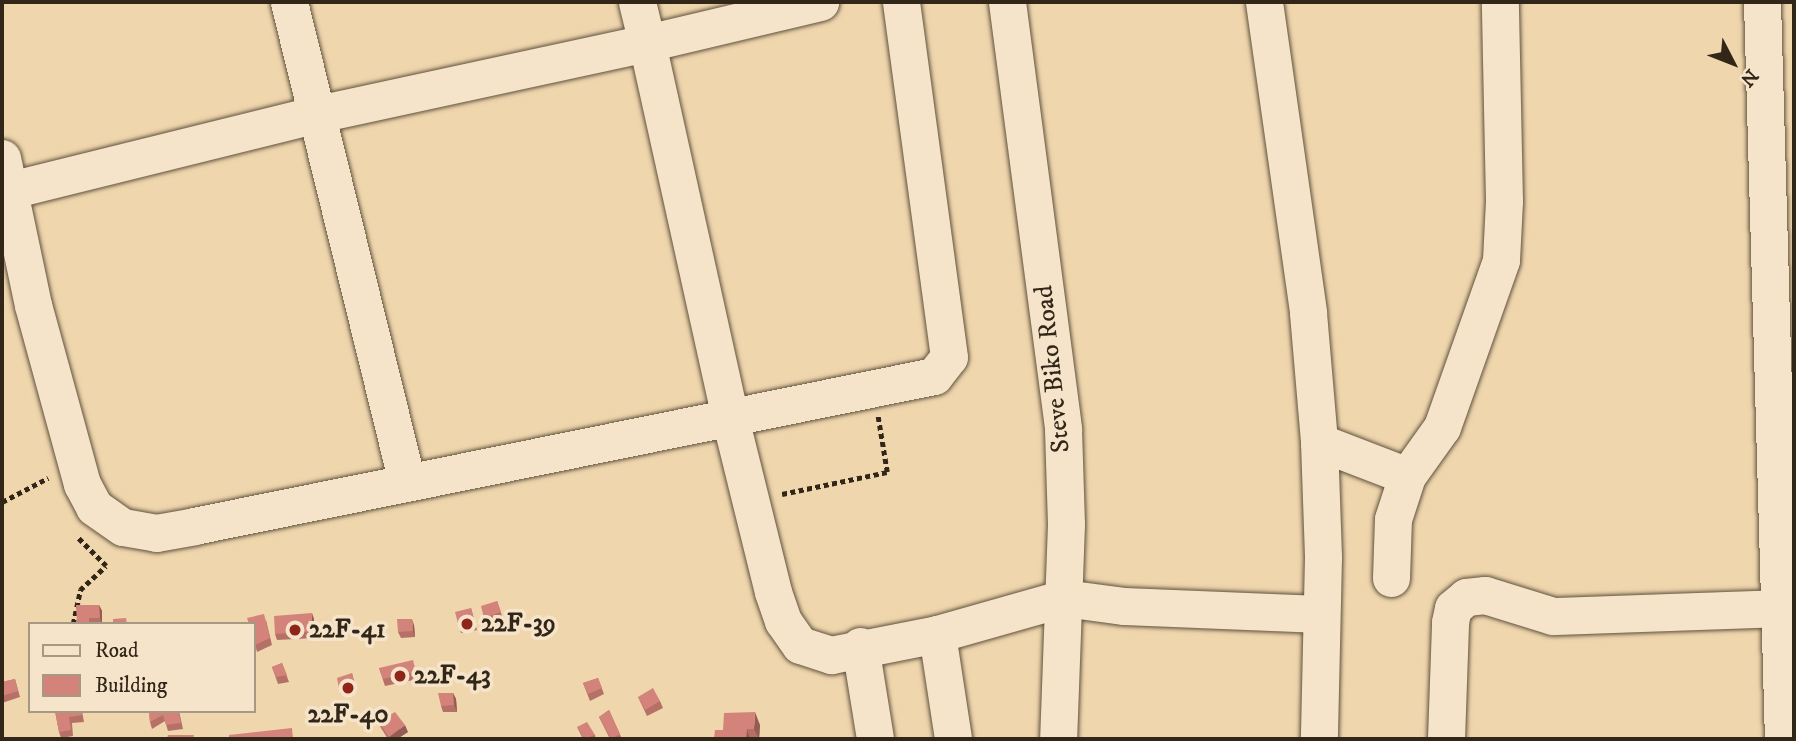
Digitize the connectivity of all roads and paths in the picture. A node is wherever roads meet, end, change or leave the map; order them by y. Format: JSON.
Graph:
{"nodes":[{"id":1,"x":289,"y":2,"type":"edge"},
{"id":2,"x":637,"y":2,"type":"edge"},
{"id":3,"x":820,"y":2,"type":"edge"},
{"id":4,"x":901,"y":2,"type":"edge"},
{"id":5,"x":1007,"y":2,"type":"edge"},
{"id":6,"x":1264,"y":2,"type":"edge"},
{"id":7,"x":1500,"y":2,"type":"edge"},
{"id":8,"x":1762,"y":2,"type":"edge"},
{"id":9,"x":647,"y":43,"type":"junction"},
{"id":10,"x":318,"y":114,"type":"junction"},
{"id":11,"x":4,"y":180,"type":"edge"},
{"id":12,"x":873,"y":389,"type":"junction"},
{"id":13,"x":730,"y":418,"type":"junction"},
{"id":14,"x":1319,"y":442,"type":"junction"},
{"id":15,"x":1407,"y":476,"type":"junction"},
{"id":16,"x":406,"y":480,"type":"junction"},
{"id":17,"x":82,"y":484,"type":"junction"},
{"id":18,"x":751,"y":501,"type":"junction"},
{"id":19,"x":2,"y":502,"type":"edge"},
{"id":20,"x":71,"y":530,"type":"dead end"},
{"id":21,"x":1391,"y":578,"type":"dead end"},
{"id":22,"x":1064,"y":598,"type":"junction"},
{"id":23,"x":1779,"y":608,"type":"junction"},
{"id":24,"x":1321,"y":614,"type":"junction"},
{"id":25,"x":73,"y":622,"type":"edge"},
{"id":26,"x":937,"y":634,"type":"junction"},
{"id":27,"x":860,"y":646,"type":"junction"},
{"id":28,"x":875,"y":739,"type":"edge"},
{"id":29,"x":953,"y":739,"type":"edge"},
{"id":30,"x":1058,"y":739,"type":"edge"},
{"id":31,"x":1319,"y":739,"type":"edge"},
{"id":32,"x":1446,"y":739,"type":"edge"},
{"id":33,"x":1783,"y":739,"type":"edge"}],
"edges":[{"from":1,"to":10,"type":"street"},
{"from":2,"to":9,"type":"street"},
{"from":3,"to":9,"type":"street"},
{"from":4,"to":12,"type":"street"},
{"from":5,"to":22,"type":"street","name":"Steve Biko Road"},
{"from":6,"to":14,"type":"street"},
{"from":7,"to":15,"type":"street"},
{"from":8,"to":23,"type":"street"},
{"from":9,"to":10,"type":"street"},
{"from":9,"to":13,"type":"street"},
{"from":10,"to":11,"type":"street"},
{"from":10,"to":16,"type":"street"},
{"from":11,"to":17,"type":"street"},
{"from":12,"to":13,"type":"street"},
{"from":12,"to":18,"type":"path"},
{"from":13,"to":16,"type":"street"},
{"from":13,"to":18,"type":"street"},
{"from":14,"to":15,"type":"street"},
{"from":14,"to":24,"type":"street"},
{"from":15,"to":21,"type":"street"},
{"from":16,"to":17,"type":"street"},
{"from":17,"to":19,"type":"path"},
{"from":18,"to":27,"type":"street"},
{"from":20,"to":25,"type":"path"},
{"from":22,"to":24,"type":"street"},
{"from":22,"to":26,"type":"street"},
{"from":22,"to":30,"type":"street","name":"Steve Biko Road"},
{"from":23,"to":32,"type":"street"},
{"from":23,"to":33,"type":"street"},
{"from":24,"to":31,"type":"street"},
{"from":26,"to":27,"type":"street"},
{"from":26,"to":29,"type":"street"},
{"from":27,"to":28,"type":"street"}]}
